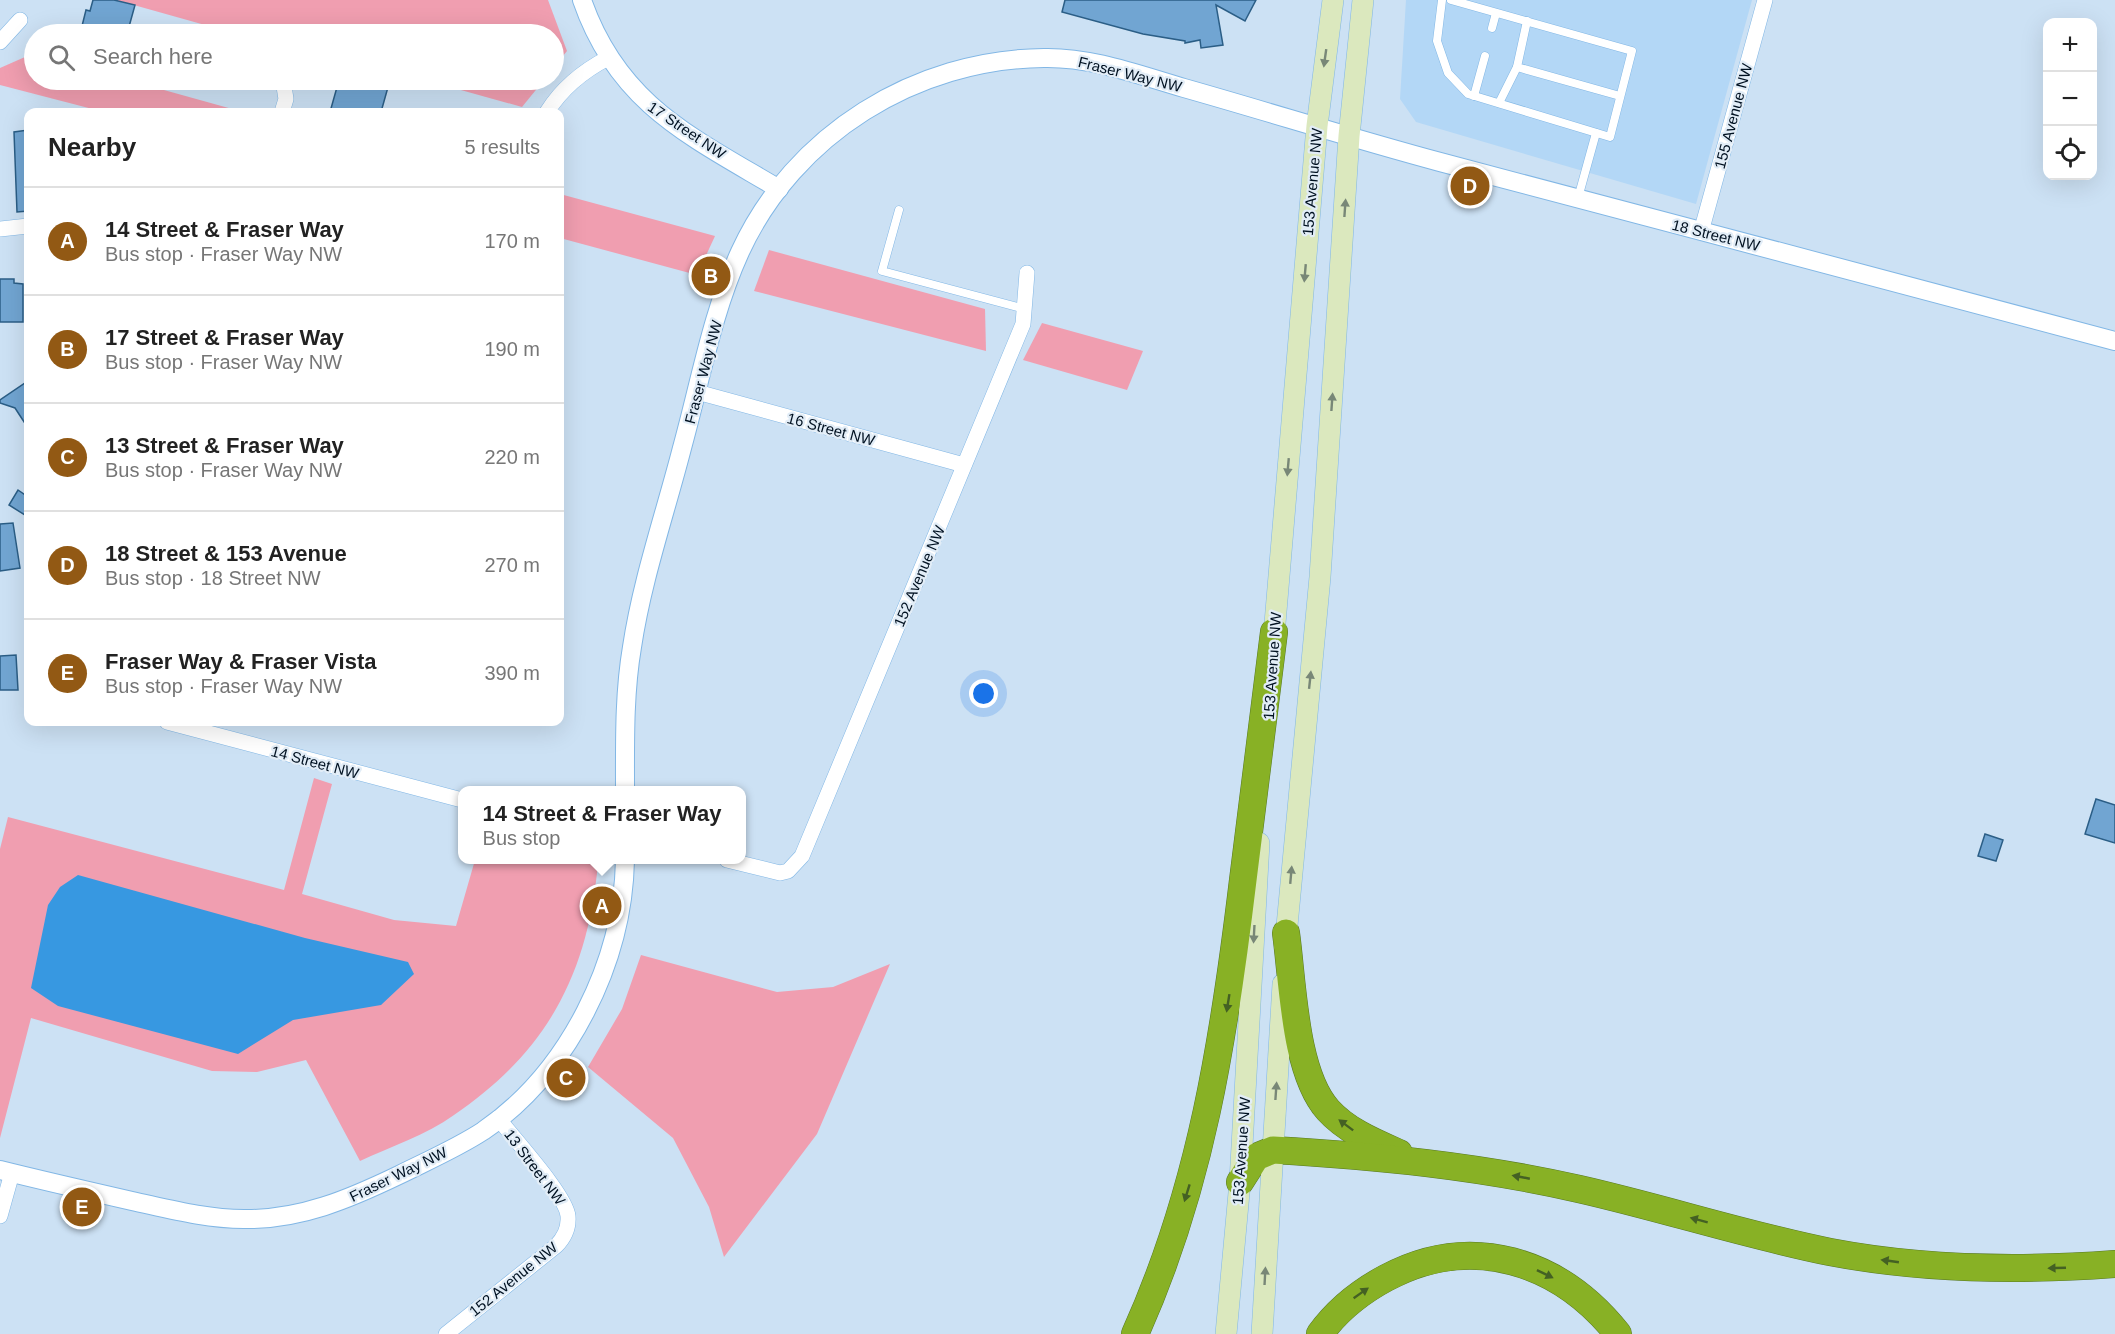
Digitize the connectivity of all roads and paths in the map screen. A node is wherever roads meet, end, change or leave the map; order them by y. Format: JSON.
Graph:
{"nodes":[{"id":1,"x":582,"y":0,"type":"edge"},
{"id":2,"x":1333,"y":0,"type":"edge"},
{"id":3,"x":1364,"y":0,"type":"edge"},
{"id":4,"x":1442,"y":0,"type":"edge"},
{"id":5,"x":1451,"y":0,"type":"edge"},
{"id":6,"x":1765,"y":0,"type":"edge"},
{"id":7,"x":1496,"y":13,"type":"junction"},
{"id":8,"x":20,"y":21,"type":"dead end"},
{"id":9,"x":1527,"y":21,"type":"junction"},
{"id":10,"x":1492,"y":28,"type":"dead end"},
{"id":11,"x":0,"y":42,"type":"edge"},
{"id":12,"x":1485,"y":56,"type":"dead end"},
{"id":13,"x":608,"y":58,"type":"junction"},
{"id":14,"x":1517,"y":67,"type":"junction"},
{"id":15,"x":285,"y":90,"type":"edge"},
{"id":16,"x":1474,"y":96,"type":"junction"},
{"id":17,"x":1620,"y":96,"type":"junction"},
{"id":18,"x":1499,"y":103,"type":"junction"},
{"id":19,"x":283,"y":108,"type":"edge"},
{"id":20,"x":550,"y":108,"type":"edge"},
{"id":21,"x":1317,"y":126,"type":"junction"},
{"id":22,"x":1596,"y":133,"type":"junction"},
{"id":23,"x":1349,"y":136,"type":"junction"},
{"id":24,"x":779,"y":189,"type":"junction"},
{"id":25,"x":1578,"y":199,"type":"junction"},
{"id":26,"x":899,"y":210,"type":"dead end"},
{"id":27,"x":24,"y":226,"type":"edge"},
{"id":28,"x":0,"y":229,"type":"edge"},
{"id":29,"x":1701,"y":232,"type":"junction"},
{"id":30,"x":1027,"y":273,"type":"dead end"},
{"id":31,"x":1025,"y":309,"type":"junction"},
{"id":32,"x":2115,"y":341,"type":"edge"},
{"id":33,"x":697,"y":392,"type":"junction"},
{"id":34,"x":964,"y":465,"type":"junction"},
{"id":35,"x":1274,"y":632,"type":"junction"},
{"id":36,"x":182,"y":726,"type":"edge"},
{"id":37,"x":625,"y":786,"type":"edge"},
{"id":38,"x":458,"y":799,"type":"edge"},
{"id":39,"x":625,"y":864,"type":"edge"},
{"id":40,"x":743,"y":864,"type":"edge"},
{"id":41,"x":1286,"y":933,"type":"junction"},
{"id":42,"x":498,"y":1118,"type":"junction"},
{"id":43,"x":1273,"y":1149,"type":"junction"},
{"id":44,"x":1416,"y":1161,"type":"junction"},
{"id":45,"x":6,"y":1172,"type":"edge"},
{"id":46,"x":1240,"y":1182,"type":"junction"},
{"id":47,"x":0,"y":1216,"type":"edge"},
{"id":48,"x":568,"y":1217,"type":"joint"},
{"id":49,"x":2115,"y":1264,"type":"edge"},
{"id":50,"x":446,"y":1334,"type":"edge"},
{"id":51,"x":1134,"y":1334,"type":"edge"},
{"id":52,"x":1226,"y":1334,"type":"edge"},
{"id":53,"x":1262,"y":1334,"type":"edge"},
{"id":54,"x":1320,"y":1334,"type":"edge"},
{"id":55,"x":1618,"y":1334,"type":"edge"}],
"edges":[{"from":1,"to":13,"type":"street","name":"17 Street NW"},
{"from":2,"to":21,"type":"main road","name":"153 Avenue NW","one_way":true},
{"from":3,"to":23,"type":"main road","name":"153 Avenue NW"},
{"from":4,"to":16,"type":"lane"},
{"from":5,"to":7,"type":"lane"},
{"from":6,"to":29,"type":"street","name":"155 Avenue NW"},
{"from":7,"to":9,"type":"lane"},
{"from":7,"to":10,"type":"lane"},
{"from":8,"to":11,"type":"street"},
{"from":9,"to":14,"type":"lane"},
{"from":9,"to":17,"type":"lane"},
{"from":12,"to":16,"type":"lane"},
{"from":13,"to":20,"type":"street"},
{"from":13,"to":24,"type":"street","name":"17 Street NW"},
{"from":14,"to":17,"type":"lane"},
{"from":14,"to":18,"type":"lane"},
{"from":15,"to":19,"type":"street"},
{"from":16,"to":18,"type":"lane"},
{"from":17,"to":22,"type":"lane"},
{"from":18,"to":22,"type":"lane"},
{"from":21,"to":23,"type":"street","name":"18 Street NW"},
{"from":21,"to":24,"type":"street","name":"Fraser Way NW"},
{"from":21,"to":35,"type":"main road","name":"153 Avenue NW","one_way":true},
{"from":22,"to":25,"type":"lane"},
{"from":23,"to":25,"type":"street","name":"18 Street NW"},
{"from":41,"to":23,"type":"main road","name":"153 Avenue NW","one_way":true},
{"from":24,"to":33,"type":"street","name":"Fraser Way NW"},
{"from":25,"to":29,"type":"street","name":"18 Street NW"},
{"from":26,"to":31,"type":"lane"},
{"from":27,"to":28,"type":"street"},
{"from":29,"to":32,"type":"street","name":"18 Street NW"},
{"from":30,"to":31,"type":"street","name":"152 Avenue NW"},
{"from":31,"to":34,"type":"street","name":"152 Avenue NW"},
{"from":33,"to":34,"type":"street","name":"16 Street NW"},
{"from":33,"to":37,"type":"street","name":"Fraser Way NW"},
{"from":34,"to":40,"type":"street","name":"152 Avenue NW"},
{"from":35,"to":46,"type":"main road","name":"153 Avenue NW","one_way":true},
{"from":35,"to":51,"type":"highway","one_way":true},
{"from":36,"to":38,"type":"street","name":"14 Street NW"},
{"from":39,"to":42,"type":"street","name":"Fraser Way NW"},
{"from":43,"to":41,"type":"main road","name":"153 Avenue NW","one_way":true},
{"from":44,"to":41,"type":"highway","one_way":true},
{"from":42,"to":45,"type":"street","name":"Fraser Way NW"},
{"from":42,"to":48,"type":"street","name":"13 Street NW"},
{"from":43,"to":44,"type":"highway"},
{"from":43,"to":46,"type":"highway"},
{"from":53,"to":43,"type":"main road","name":"153 Avenue NW","one_way":true},
{"from":49,"to":44,"type":"highway","one_way":true},
{"from":45,"to":47,"type":"street"},
{"from":46,"to":52,"type":"main road","name":"153 Avenue NW"},
{"from":48,"to":50,"type":"street","name":"152 Avenue NW"},
{"from":54,"to":55,"type":"highway","one_way":true}]}
